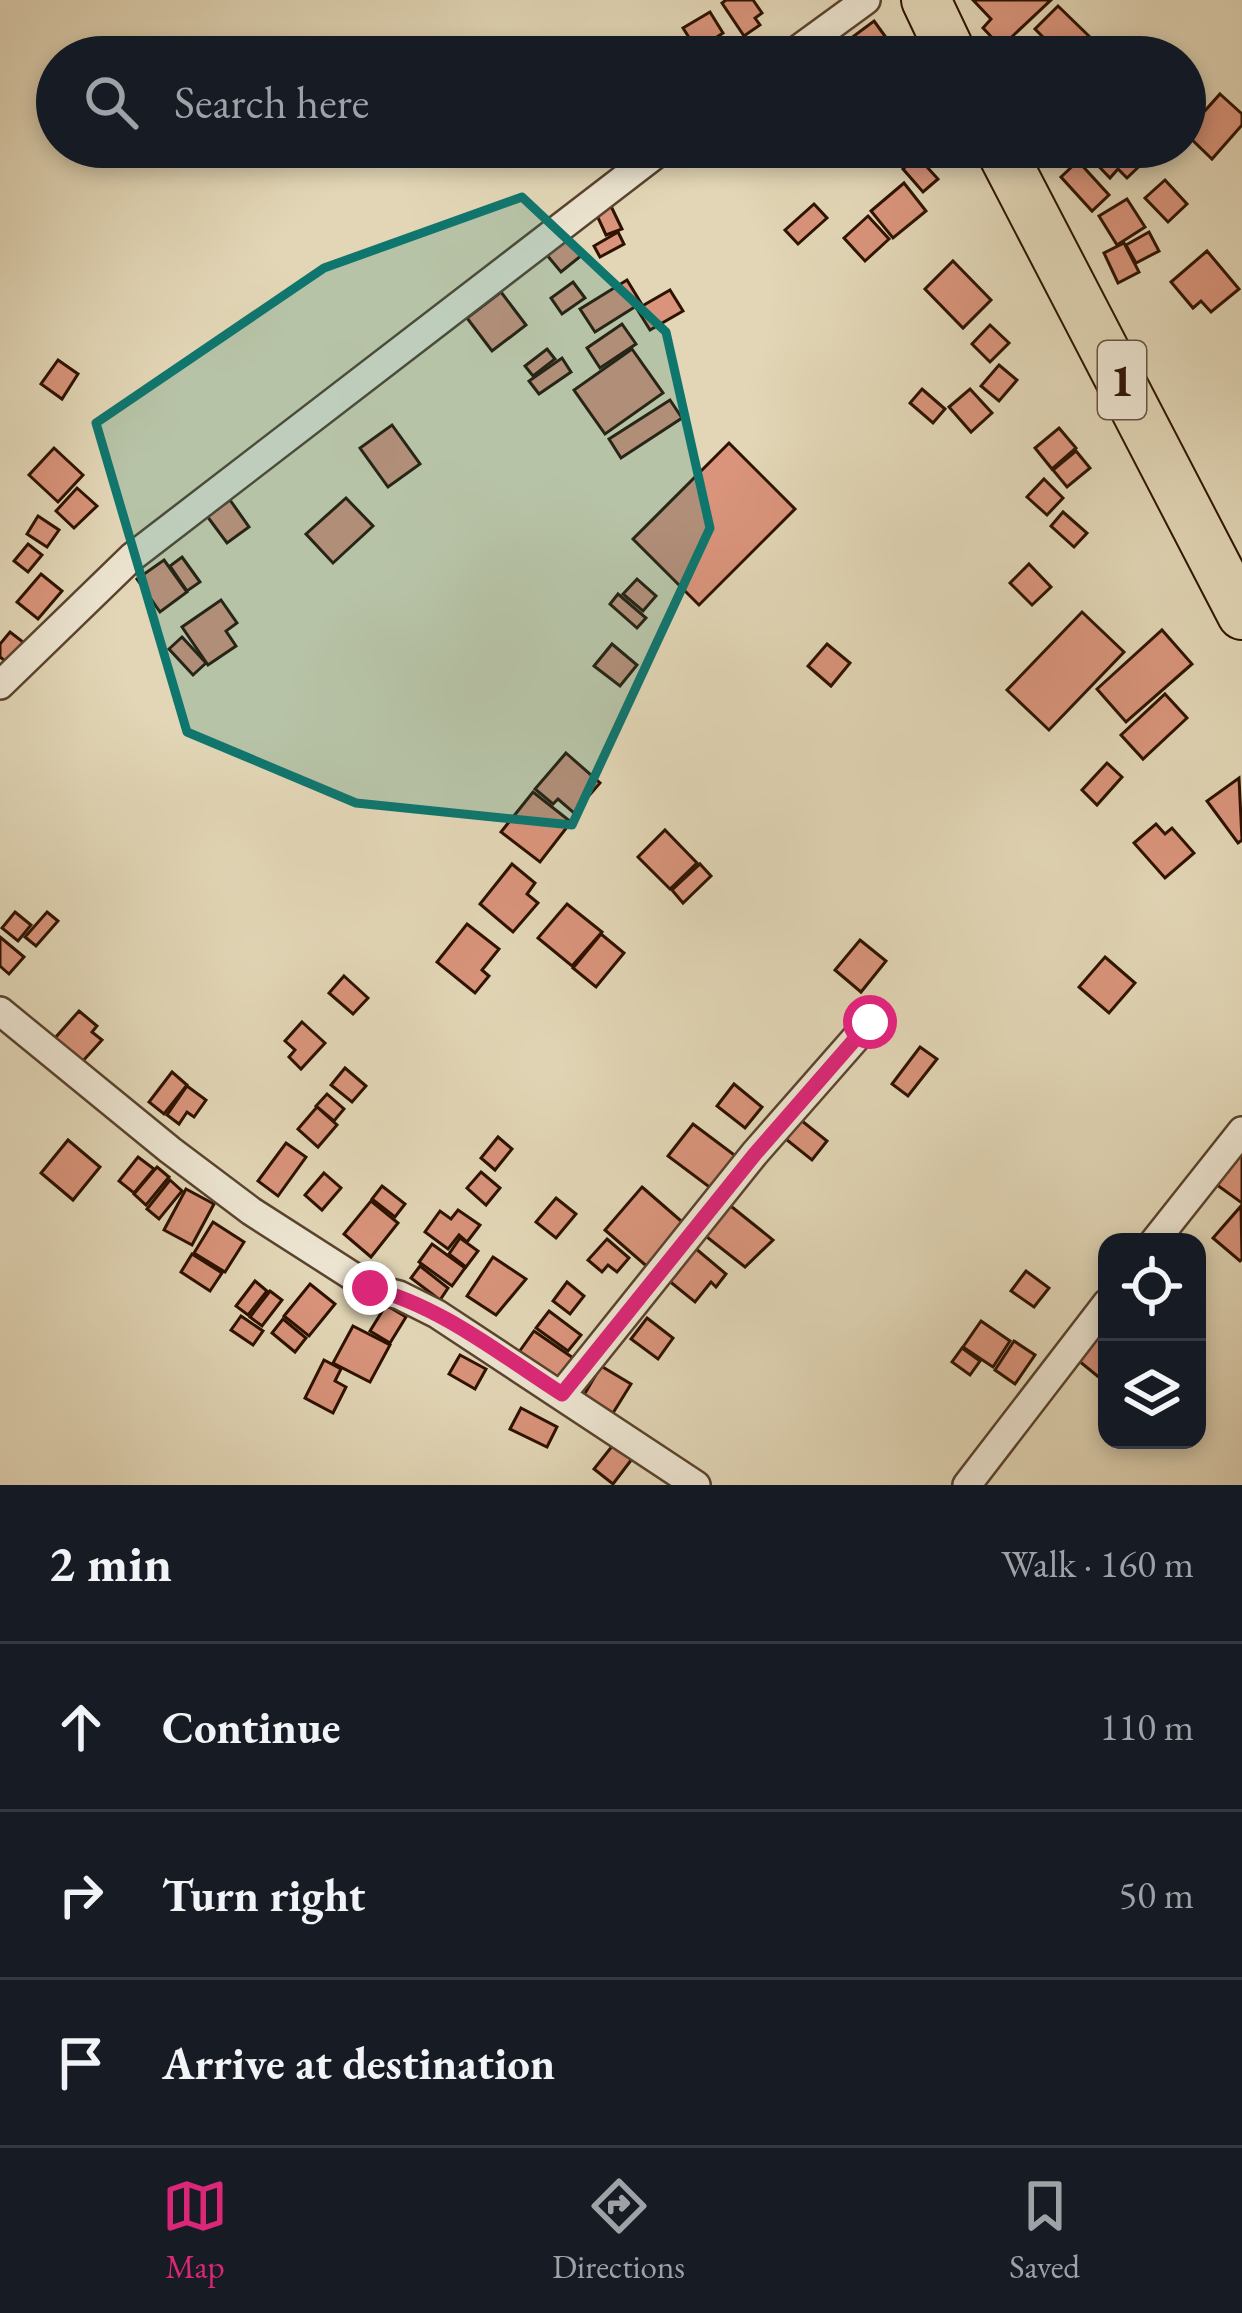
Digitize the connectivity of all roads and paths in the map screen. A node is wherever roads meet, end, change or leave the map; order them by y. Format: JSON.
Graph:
{"nodes":[{"id":1,"x":866,"y":0,"type":"edge"},
{"id":2,"x":926,"y":0,"type":"edge"},
{"id":3,"x":817,"y":36,"type":"edge"},
{"id":4,"x":943,"y":36,"type":"edge"},
{"id":5,"x":638,"y":168,"type":"edge"},
{"id":6,"x":1011,"y":168,"type":"edge"},
{"id":7,"x":1242,"y":615,"type":"edge"},
{"id":8,"x":0,"y":685,"type":"edge"},
{"id":9,"x":0,"y":1011,"type":"edge"},
{"id":10,"x":870,"y":1022,"type":"dead end"},
{"id":11,"x":1242,"y":1131,"type":"edge"},
{"id":12,"x":1161,"y":1233,"type":"edge"},
{"id":13,"x":1098,"y":1316,"type":"edge"},
{"id":14,"x":562,"y":1394,"type":"junction"},
{"id":15,"x":696,"y":1485,"type":"edge"},
{"id":16,"x":967,"y":1485,"type":"edge"}],
"edges":[{"from":1,"to":3,"type":"street"},
{"from":2,"to":4,"type":"highway"},
{"from":5,"to":8,"type":"street"},
{"from":6,"to":7,"type":"highway","number":"1"},
{"from":9,"to":14,"type":"street"},
{"from":10,"to":14,"type":"street"},
{"from":11,"to":12,"type":"street"},
{"from":13,"to":16,"type":"street"},
{"from":14,"to":15,"type":"street"}]}
